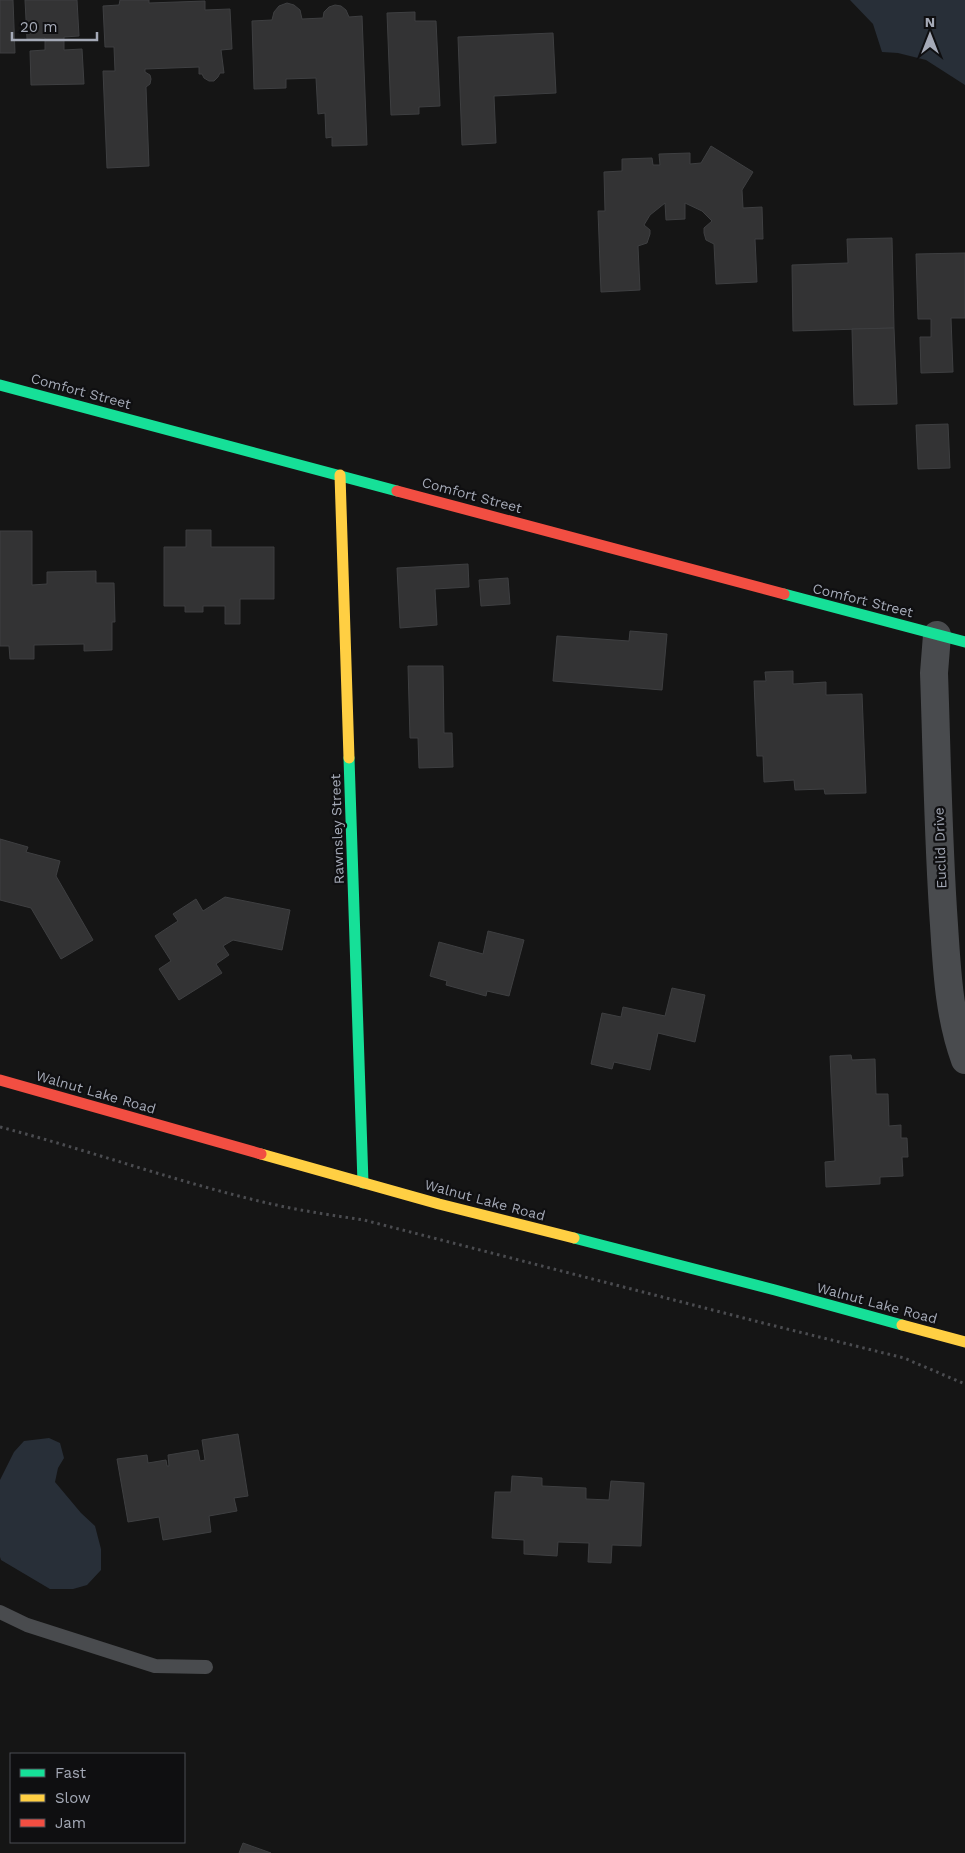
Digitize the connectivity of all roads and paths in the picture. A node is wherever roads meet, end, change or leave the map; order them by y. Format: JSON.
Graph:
{"nodes":[{"id":1,"x":0,"y":385,"type":"edge"},
{"id":2,"x":340,"y":475,"type":"junction"},
{"id":3,"x":937,"y":635,"type":"junction"},
{"id":4,"x":965,"y":642,"type":"edge"},
{"id":5,"x":965,"y":1060,"type":"edge"},
{"id":6,"x":0,"y":1080,"type":"edge"},
{"id":7,"x":0,"y":1126,"type":"edge"},
{"id":8,"x":363,"y":1183,"type":"junction"},
{"id":9,"x":965,"y":1342,"type":"edge"},
{"id":10,"x":965,"y":1384,"type":"edge"},
{"id":11,"x":0,"y":1612,"type":"edge"},
{"id":12,"x":206,"y":1667,"type":"dead end"}],
"edges":[{"from":1,"to":2,"type":"street","name":"Comfort Street"},
{"from":2,"to":3,"type":"street","name":"Comfort Street"},
{"from":2,"to":8,"type":"street","name":"Rawnsley Street"},
{"from":3,"to":4,"type":"street","name":"Comfort Street"},
{"from":3,"to":5,"type":"street","name":"Euclid Drive"},
{"from":6,"to":8,"type":"street","name":"Walnut Lake Road"},
{"from":7,"to":10,"type":"path"},
{"from":8,"to":9,"type":"street","name":"Walnut Lake Road"},
{"from":11,"to":12,"type":"lane"}]}
